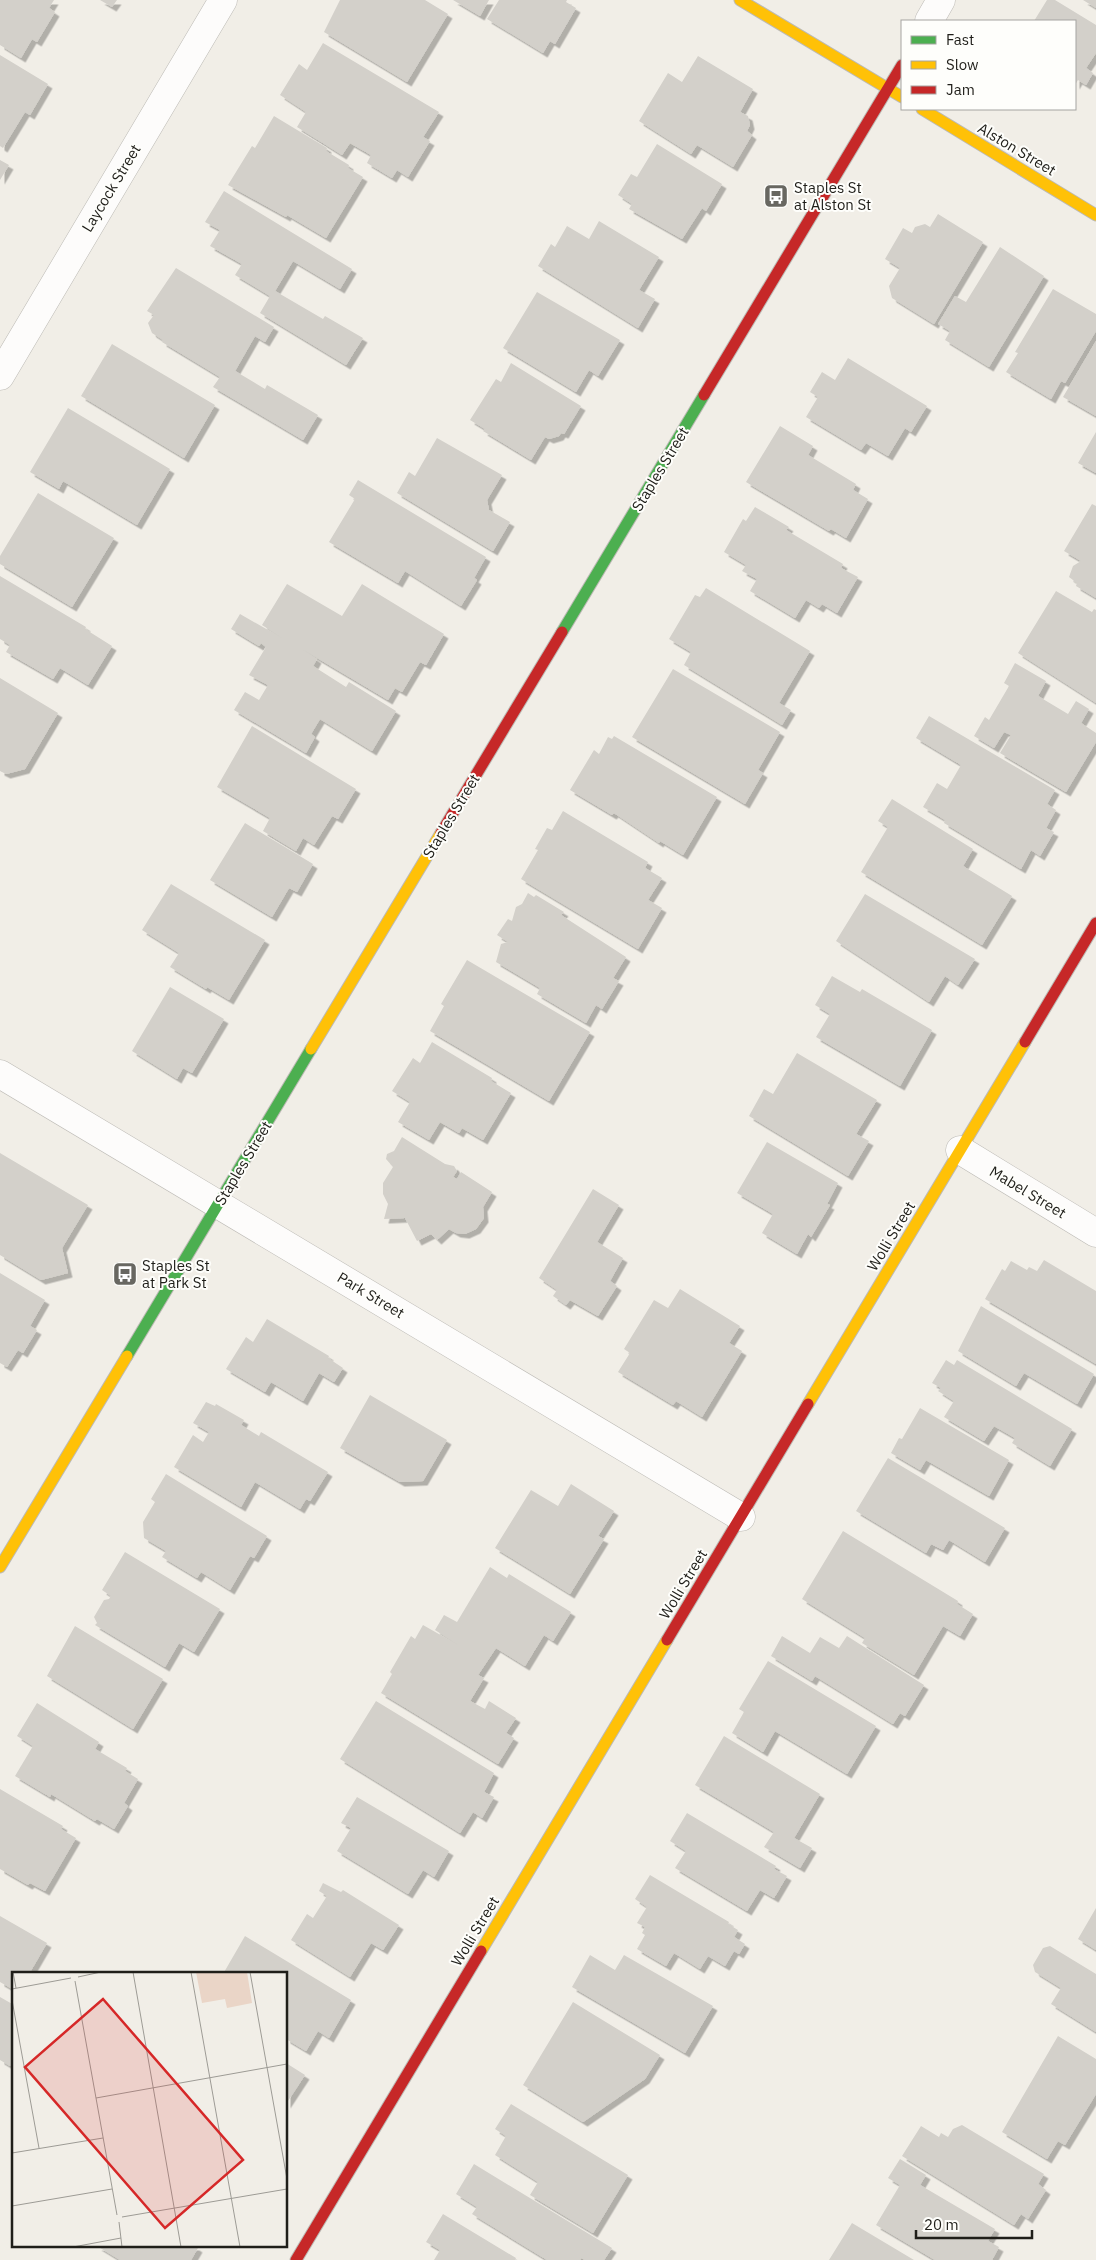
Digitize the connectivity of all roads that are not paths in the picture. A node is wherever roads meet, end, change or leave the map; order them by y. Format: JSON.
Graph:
{"nodes":[{"id":1,"x":223,"y":0,"type":"edge"},
{"id":2,"x":740,"y":0,"type":"edge"},
{"id":3,"x":942,"y":0,"type":"edge"},
{"id":4,"x":930,"y":20,"type":"edge"},
{"id":5,"x":901,"y":67,"type":"edge"},
{"id":6,"x":888,"y":88,"type":"junction"},
{"id":7,"x":901,"y":96,"type":"edge"},
{"id":8,"x":924,"y":110,"type":"edge"},
{"id":9,"x":1096,"y":215,"type":"edge"},
{"id":10,"x":0,"y":376,"type":"edge"},
{"id":11,"x":1096,"y":922,"type":"edge"},
{"id":12,"x":0,"y":1074,"type":"edge"},
{"id":13,"x":960,"y":1150,"type":"junction"},
{"id":14,"x":218,"y":1204,"type":"junction"},
{"id":15,"x":1096,"y":1234,"type":"edge"},
{"id":16,"x":741,"y":1517,"type":"junction"},
{"id":17,"x":0,"y":1567,"type":"edge"},
{"id":18,"x":296,"y":2260,"type":"edge"}],
"edges":[{"from":1,"to":10,"type":"street","name":"Laycock Street"},
{"from":2,"to":6,"type":"street"},
{"from":3,"to":4,"type":"street"},
{"from":5,"to":6,"type":"street","name":"Staples Street"},
{"from":6,"to":7,"type":"street"},
{"from":6,"to":14,"type":"street","name":"Staples Street"},
{"from":8,"to":9,"type":"street","name":"Alston Street"},
{"from":11,"to":13,"type":"street","name":"Wolli Street"},
{"from":12,"to":14,"type":"street","name":"Park Street"},
{"from":13,"to":15,"type":"street","name":"Mabel Street"},
{"from":13,"to":16,"type":"street","name":"Wolli Street"},
{"from":14,"to":16,"type":"street","name":"Park Street"},
{"from":14,"to":17,"type":"street","name":"Staples Street"},
{"from":16,"to":18,"type":"street","name":"Wolli Street"}]}
